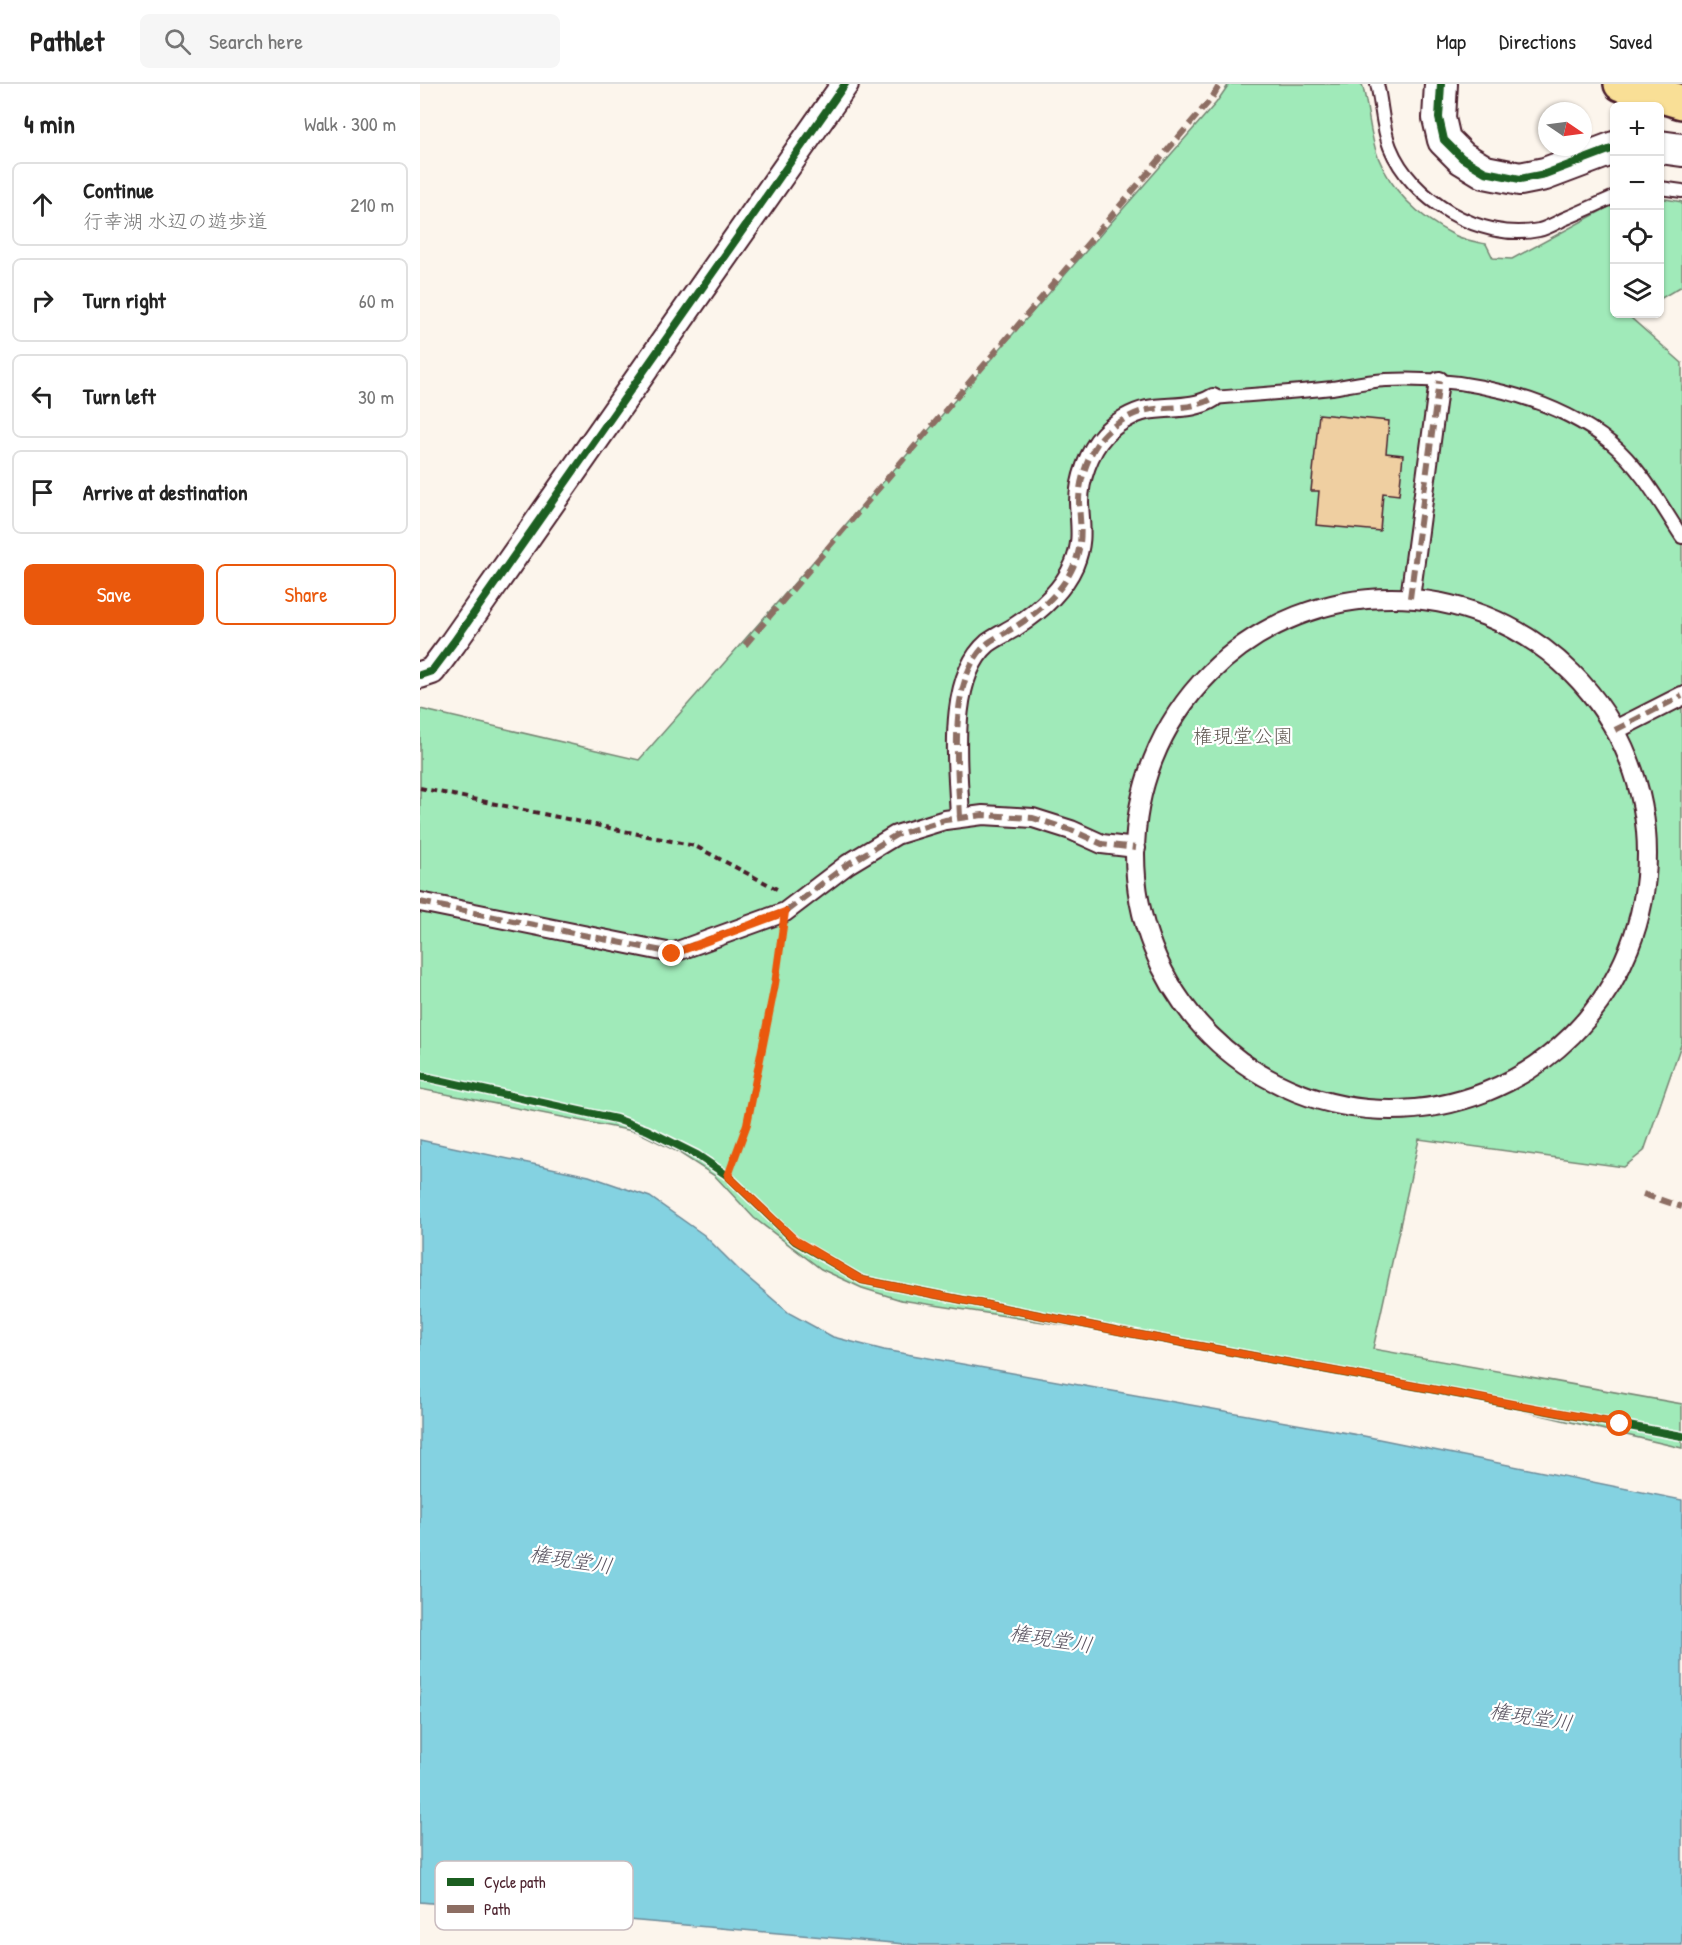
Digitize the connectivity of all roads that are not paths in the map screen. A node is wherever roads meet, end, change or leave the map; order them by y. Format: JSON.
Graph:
{"nodes":[{"id":1,"x":844,"y":84,"type":"edge"},
{"id":2,"x":1377,"y":84,"type":"edge"},
{"id":3,"x":1442,"y":84,"type":"edge"},
{"id":4,"x":1621,"y":84,"type":"edge"},
{"id":5,"x":1682,"y":102,"type":"edge"},
{"id":6,"x":1664,"y":148,"type":"edge"},
{"id":7,"x":1610,"y":150,"type":"edge"},
{"id":8,"x":1682,"y":150,"type":"edge"},
{"id":9,"x":1664,"y":189,"type":"edge"},
{"id":10,"x":1682,"y":191,"type":"edge"},
{"id":11,"x":1610,"y":199,"type":"edge"},
{"id":12,"x":1439,"y":381,"type":"junction"},
{"id":13,"x":1213,"y":398,"type":"joint"},
{"id":14,"x":1682,"y":537,"type":"edge"},
{"id":15,"x":1410,"y":598,"type":"junction"},
{"id":16,"x":420,"y":675,"type":"edge"},
{"id":17,"x":1682,"y":696,"type":"edge"},
{"id":18,"x":1615,"y":730,"type":"junction"},
{"id":19,"x":960,"y":817,"type":"junction"},
{"id":20,"x":1136,"y":848,"type":"junction"},
{"id":21,"x":420,"y":902,"type":"edge"}],
"edges":[{"from":1,"to":16,"type":"street"},
{"from":2,"to":11,"type":"lane"},
{"from":3,"to":7,"type":"street"},
{"from":4,"to":5,"type":"highway"},
{"from":6,"to":8,"type":"street"},
{"from":9,"to":10,"type":"lane"},
{"from":12,"to":13,"type":"lane"},
{"from":12,"to":14,"type":"lane"},
{"from":12,"to":15,"type":"street"},
{"from":13,"to":19,"type":"street"},
{"from":15,"to":18,"type":"street"},
{"from":15,"to":20,"type":"street"},
{"from":17,"to":18,"type":"street"},
{"from":18,"to":20,"type":"street"},
{"from":19,"to":20,"type":"street"},
{"from":19,"to":21,"type":"street"}]}
